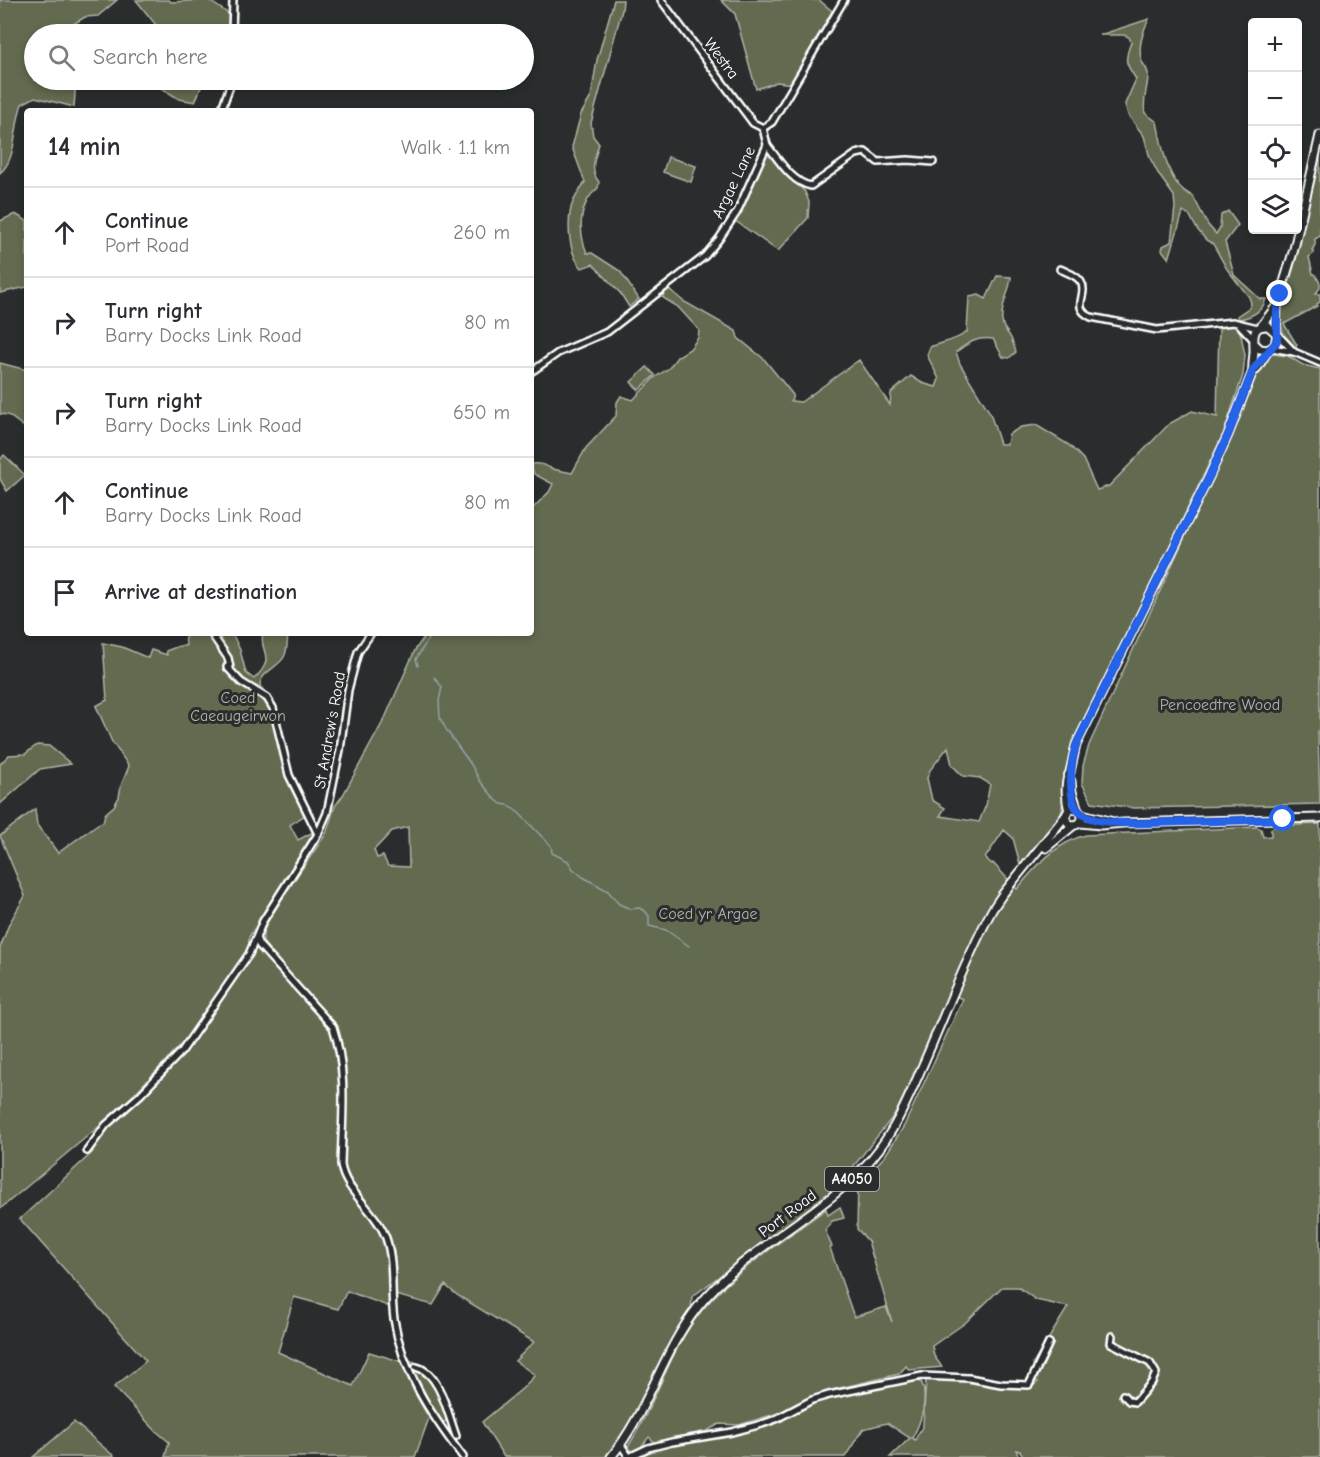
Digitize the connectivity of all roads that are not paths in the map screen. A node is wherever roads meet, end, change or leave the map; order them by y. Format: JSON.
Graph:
{"nodes":[{"id":1,"x":233,"y":0,"type":"edge"},
{"id":2,"x":661,"y":0,"type":"edge"},
{"id":3,"x":844,"y":0,"type":"edge"},
{"id":4,"x":232,"y":24,"type":"edge"},
{"id":5,"x":228,"y":90,"type":"edge"},
{"id":6,"x":222,"y":108,"type":"edge"},
{"id":7,"x":763,"y":128,"type":"junction"},
{"id":8,"x":1320,"y":135,"type":"edge"},
{"id":9,"x":767,"y":145,"type":"junction"},
{"id":10,"x":933,"y":162,"type":"dead end"},
{"id":11,"x":1060,"y":269,"type":"dead end"},
{"id":12,"x":1277,"y":305,"type":"junction"},
{"id":13,"x":1238,"y":323,"type":"junction"},
{"id":14,"x":1260,"y":327,"type":"junction"},
{"id":15,"x":1276,"y":333,"type":"junction"},
{"id":16,"x":1253,"y":341,"type":"junction"},
{"id":17,"x":1271,"y":349,"type":"junction"},
{"id":18,"x":1294,"y":352,"type":"junction"},
{"id":19,"x":1320,"y":363,"type":"edge"},
{"id":20,"x":534,"y":370,"type":"edge"},
{"id":21,"x":1253,"y":370,"type":"junction"},
{"id":22,"x":213,"y":636,"type":"edge"},
{"id":23,"x":369,"y":636,"type":"edge"},
{"id":24,"x":1070,"y":772,"type":"junction"},
{"id":25,"x":1080,"y":812,"type":"junction"},
{"id":26,"x":1068,"y":813,"type":"junction"},
{"id":27,"x":1320,"y":818,"type":"edge"},
{"id":28,"x":1123,"y":823,"type":"junction"},
{"id":29,"x":1077,"y":824,"type":"junction"},
{"id":30,"x":318,"y":834,"type":"junction"},
{"id":31,"x":1034,"y":856,"type":"junction"},
{"id":32,"x":256,"y":938,"type":"junction"},
{"id":33,"x":87,"y":1151,"type":"dead end"},
{"id":34,"x":1112,"y":1336,"type":"dead end"},
{"id":35,"x":1049,"y":1343,"type":"dead end"},
{"id":36,"x":416,"y":1367,"type":"dead end"},
{"id":37,"x":1123,"y":1395,"type":"dead end"},
{"id":38,"x":450,"y":1421,"type":"junction"},
{"id":39,"x":441,"y":1428,"type":"junction"},
{"id":40,"x":456,"y":1436,"type":"dead end"},
{"id":41,"x":621,"y":1444,"type":"junction"},
{"id":42,"x":463,"y":1457,"type":"edge"},
{"id":43,"x":611,"y":1457,"type":"edge"},
{"id":44,"x":629,"y":1457,"type":"edge"}],
"edges":[{"from":1,"to":4,"type":"street"},
{"from":2,"to":7,"type":"street","name":"Westra"},
{"from":3,"to":7,"type":"street","name":"Argae Lane"},
{"from":5,"to":6,"type":"street"},
{"from":7,"to":9,"type":"street","name":"Argae Lane"},
{"from":8,"to":12,"type":"main road"},
{"from":9,"to":10,"type":"street"},
{"from":9,"to":20,"type":"street","name":"Argae Lane"},
{"from":11,"to":13,"type":"street"},
{"from":12,"to":14,"type":"main road"},
{"from":12,"to":15,"type":"main road"},
{"from":13,"to":14,"type":"street"},
{"from":13,"to":16,"type":"street"},
{"from":14,"to":15,"type":"main road"},
{"from":14,"to":16,"type":"main road"},
{"from":15,"to":17,"type":"main road"},
{"from":15,"to":18,"type":"street"},
{"from":16,"to":17,"type":"main road"},
{"from":16,"to":21,"type":"main road"},
{"from":17,"to":18,"type":"street"},
{"from":17,"to":21,"type":"main road"},
{"from":18,"to":19,"type":"street"},
{"from":21,"to":24,"type":"main road"},
{"from":22,"to":30,"type":"street","name":"St Andrew's Road"},
{"from":23,"to":30,"type":"street","name":"St Andrew's Road"},
{"from":24,"to":25,"type":"main road"},
{"from":24,"to":26,"type":"main road"},
{"from":25,"to":26,"type":"main road"},
{"from":25,"to":28,"type":"main road"},
{"from":25,"to":29,"type":"main road"},
{"from":26,"to":29,"type":"main road"},
{"from":26,"to":31,"type":"main road","name":"Port Road","number":"A4050"},
{"from":27,"to":28,"type":"main road"},
{"from":28,"to":29,"type":"main road"},
{"from":29,"to":31,"type":"main road","name":"Port Road","number":"A4050"},
{"from":30,"to":32,"type":"street","name":"St Andrew's Road"},
{"from":31,"to":41,"type":"main road","name":"Port Road","number":"A4050"},
{"from":32,"to":33,"type":"street","name":"St Andrew's Road"},
{"from":32,"to":39,"type":"street"},
{"from":34,"to":37,"type":"street"},
{"from":35,"to":44,"type":"street"},
{"from":36,"to":38,"type":"street"},
{"from":38,"to":39,"type":"street"},
{"from":38,"to":40,"type":"street"},
{"from":39,"to":42,"type":"street"},
{"from":41,"to":43,"type":"main road","name":"Port Road","number":"A4050"},
{"from":41,"to":44,"type":"street"}]}
